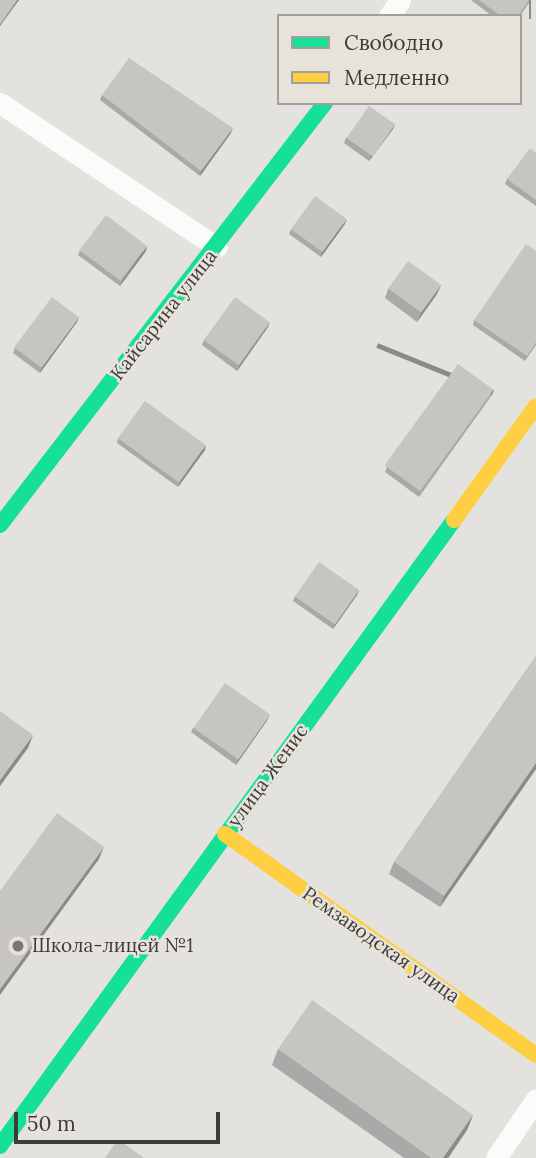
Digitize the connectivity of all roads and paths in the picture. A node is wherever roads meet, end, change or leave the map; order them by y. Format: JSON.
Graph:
{"nodes":[{"id":1,"x":0,"y":103,"type":"edge"},
{"id":2,"x":324,"y":105,"type":"edge"},
{"id":3,"x":217,"y":247,"type":"junction"},
{"id":4,"x":536,"y":406,"type":"edge"},
{"id":5,"x":0,"y":525,"type":"edge"},
{"id":6,"x":225,"y":834,"type":"junction"},
{"id":7,"x":536,"y":1055,"type":"edge"},
{"id":8,"x":536,"y":1099,"type":"edge"},
{"id":9,"x":0,"y":1146,"type":"edge"},
{"id":10,"x":496,"y":1158,"type":"edge"}],
"edges":[{"from":1,"to":3,"type":"street"},
{"from":2,"to":3,"type":"street","name":"Кайсарина улица"},
{"from":3,"to":5,"type":"street","name":"Кайсарина улица"},
{"from":4,"to":6,"type":"street","name":"улица Женис"},
{"from":6,"to":7,"type":"street","name":"Ремзаводская улица"},
{"from":6,"to":9,"type":"street","name":"улица Женис"},
{"from":8,"to":10,"type":"street"}]}
